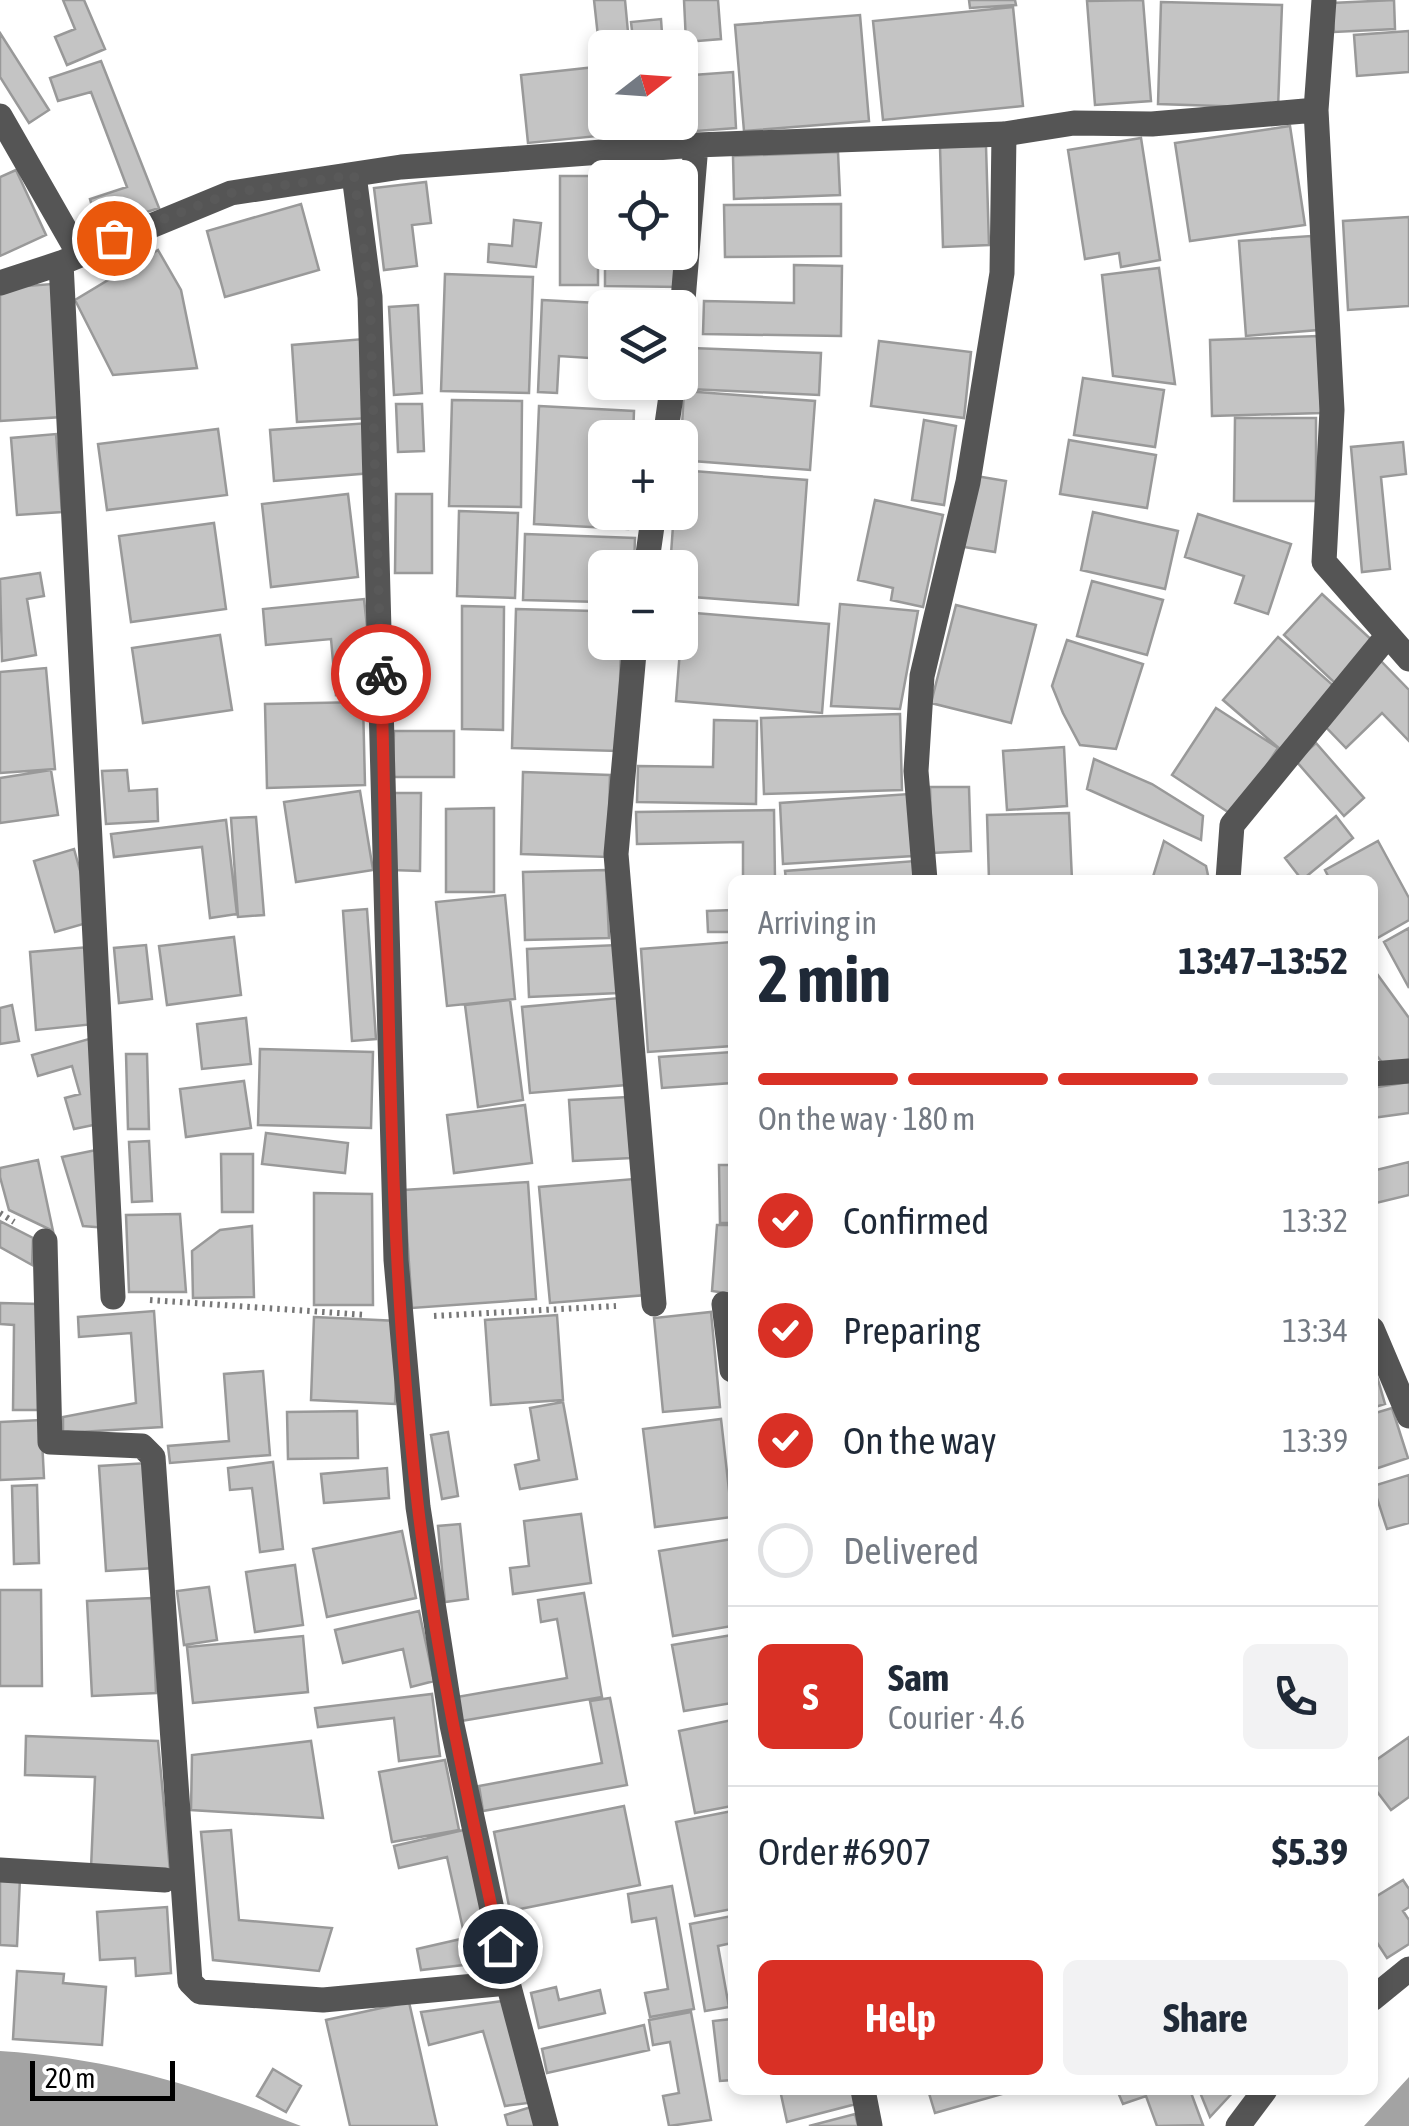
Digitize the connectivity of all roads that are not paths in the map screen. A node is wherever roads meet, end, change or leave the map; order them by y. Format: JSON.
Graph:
{"nodes":[{"id":1,"x":1324,"y":0,"type":"edge"},
{"id":2,"x":1316,"y":110,"type":"junction"},
{"id":3,"x":0,"y":116,"type":"edge"},
{"id":4,"x":1004,"y":134,"type":"junction"},
{"id":5,"x":696,"y":145,"type":"junction"},
{"id":6,"x":354,"y":175,"type":"junction"},
{"id":7,"x":70,"y":258,"type":"junction"},
{"id":8,"x":0,"y":283,"type":"edge"},
{"id":9,"x":684,"y":290,"type":"edge"},
{"id":10,"x":1388,"y":635,"type":"junction"},
{"id":11,"x":1409,"y":659,"type":"edge"},
{"id":12,"x":632,"y":660,"type":"edge"},
{"id":13,"x":926,"y":875,"type":"edge"},
{"id":14,"x":1228,"y":875,"type":"edge"},
{"id":15,"x":1409,"y":1071,"type":"edge"},
{"id":16,"x":1378,"y":1074,"type":"edge"},
{"id":17,"x":45,"y":1241,"type":"road end"},
{"id":18,"x":114,"y":1297,"type":"road end"},
{"id":19,"x":654,"y":1304,"type":"road end"},
{"id":20,"x":724,"y":1304,"type":"dead end"},
{"id":21,"x":728,"y":1337,"type":"edge"},
{"id":22,"x":1378,"y":1343,"type":"edge"},
{"id":23,"x":1409,"y":1416,"type":"edge"},
{"id":24,"x":0,"y":1870,"type":"edge"},
{"id":25,"x":165,"y":1880,"type":"dead end"},
{"id":26,"x":1409,"y":1969,"type":"edge"},
{"id":27,"x":508,"y":1982,"type":"junction"},
{"id":28,"x":1378,"y":1994,"type":"edge"},
{"id":29,"x":865,"y":2095,"type":"edge"},
{"id":30,"x":1261,"y":2095,"type":"edge"},
{"id":31,"x":546,"y":2126,"type":"edge"},
{"id":32,"x":870,"y":2126,"type":"edge"},
{"id":33,"x":1238,"y":2126,"type":"edge"}],
"edges":[{"from":1,"to":2,"type":"street"},
{"from":2,"to":4,"type":"street"},
{"from":2,"to":10,"type":"street"},
{"from":3,"to":7,"type":"street"},
{"from":4,"to":5,"type":"street"},
{"from":4,"to":13,"type":"street"},
{"from":5,"to":6,"type":"street"},
{"from":5,"to":9,"type":"street"},
{"from":6,"to":7,"type":"street"},
{"from":6,"to":27,"type":"street"},
{"from":7,"to":8,"type":"street"},
{"from":7,"to":18,"type":"street"},
{"from":10,"to":11,"type":"street"},
{"from":10,"to":14,"type":"street"},
{"from":12,"to":19,"type":"street"},
{"from":15,"to":16,"type":"street"},
{"from":17,"to":27,"type":"street"},
{"from":20,"to":21,"type":"street"},
{"from":22,"to":23,"type":"street"},
{"from":24,"to":25,"type":"street"},
{"from":26,"to":28,"type":"street"},
{"from":27,"to":31,"type":"street"},
{"from":29,"to":32,"type":"street"},
{"from":30,"to":33,"type":"street"}]}
